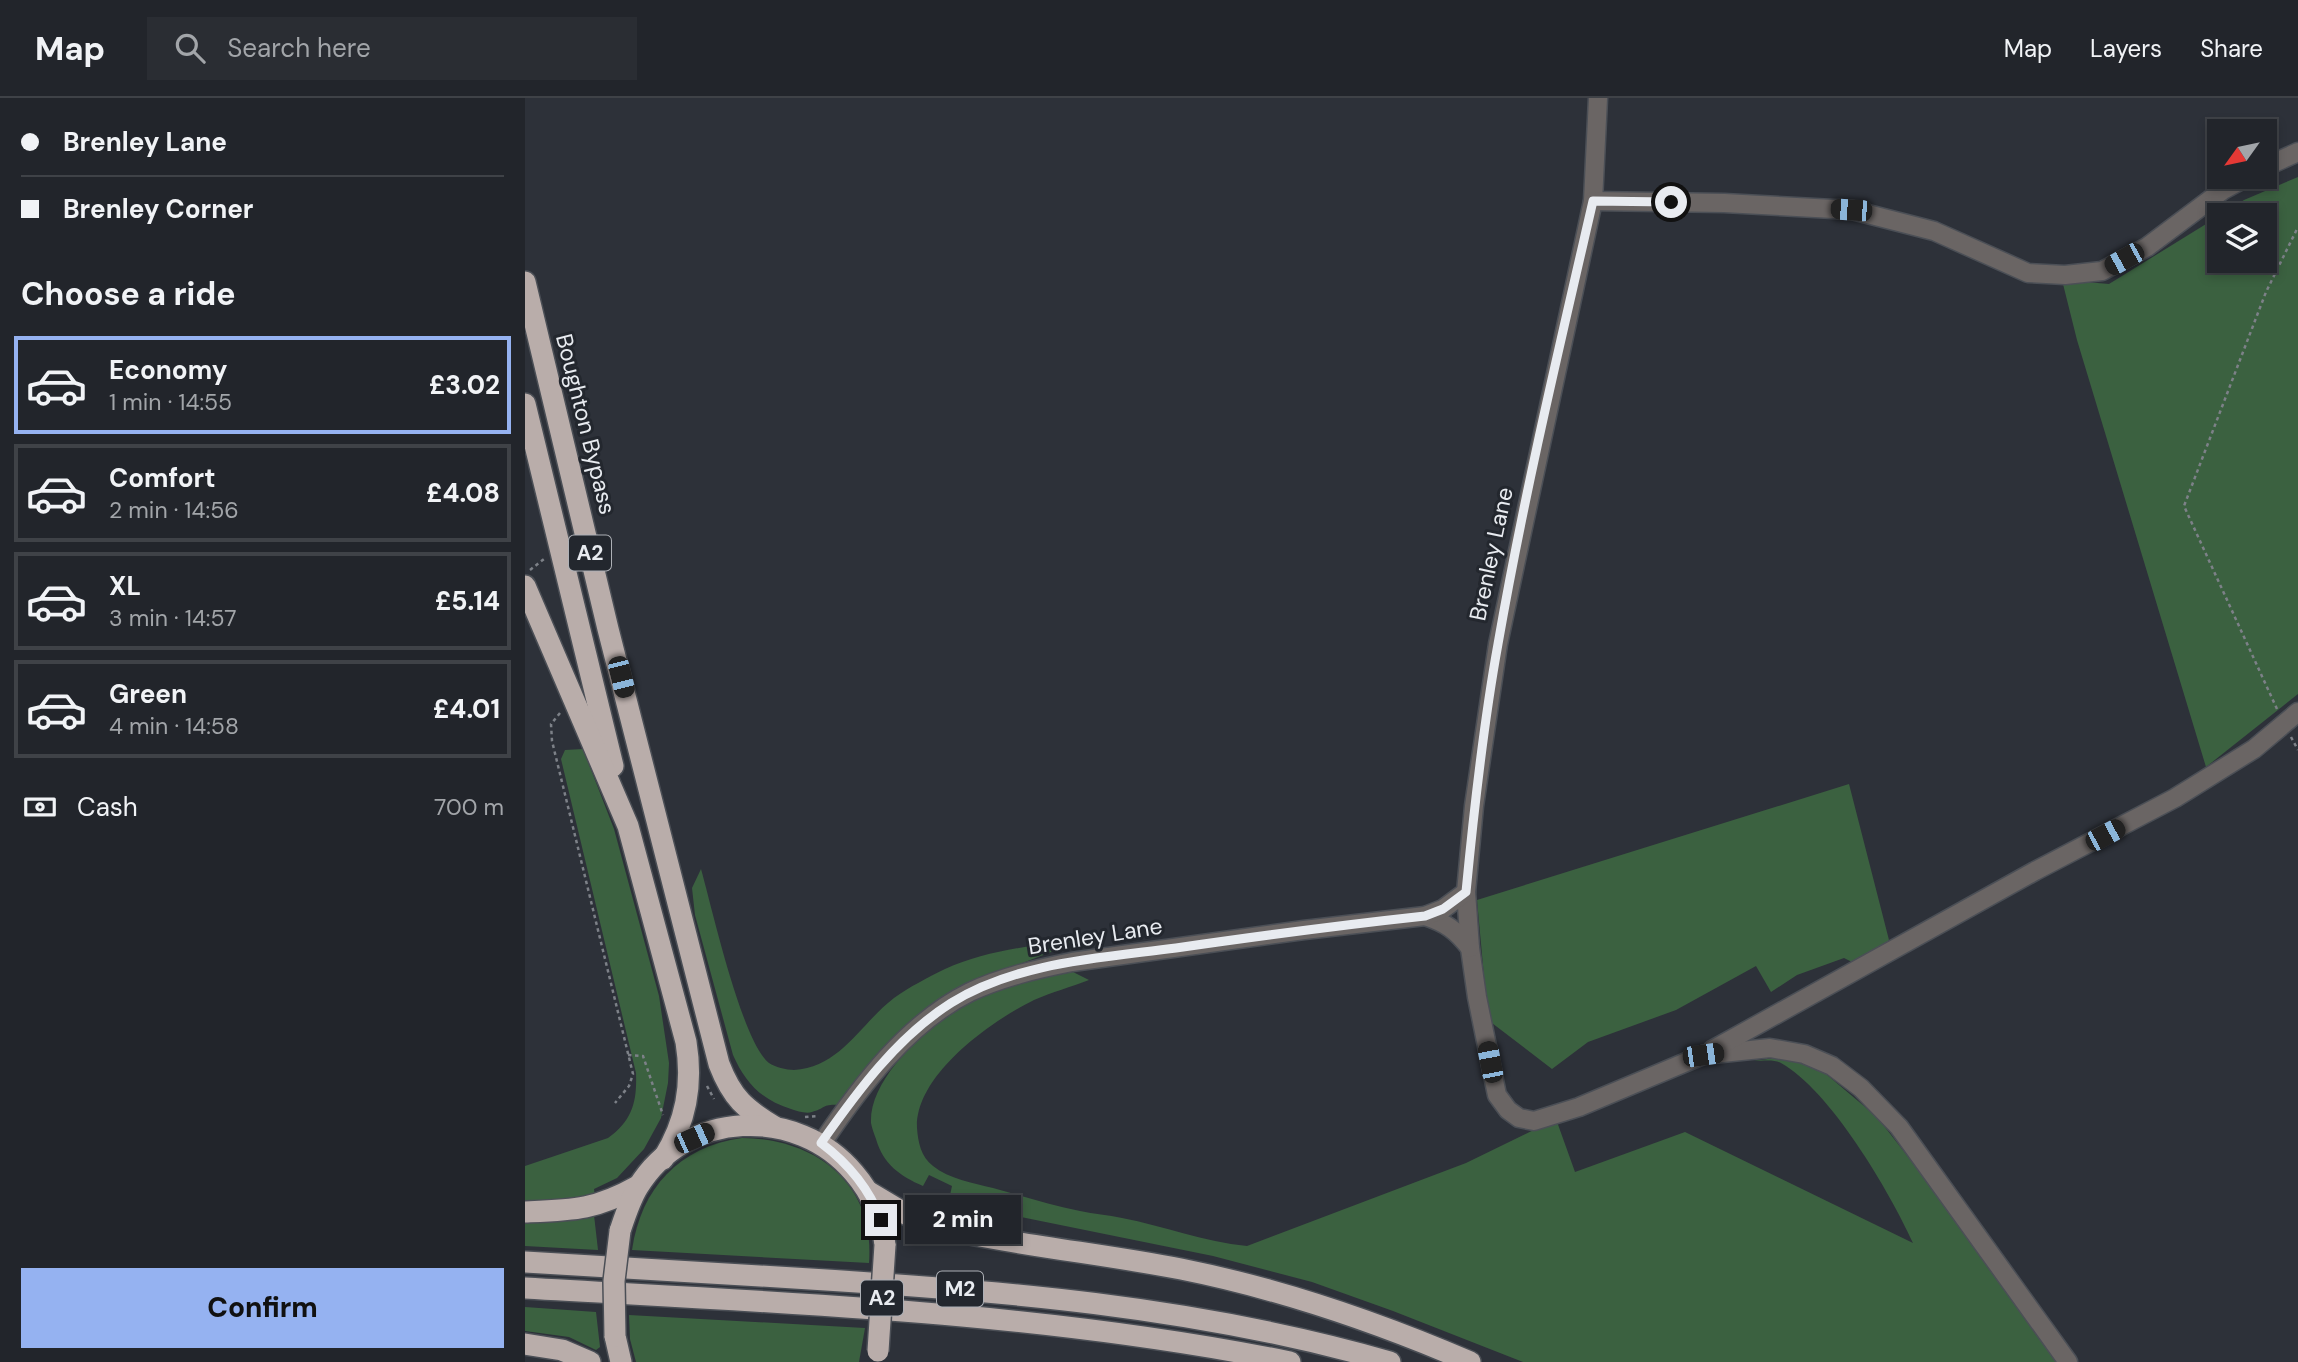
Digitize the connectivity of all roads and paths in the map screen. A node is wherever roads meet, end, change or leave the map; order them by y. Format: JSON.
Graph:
{"nodes":[{"id":1,"x":1598,"y":98,"type":"edge"},
{"id":2,"x":2298,"y":152,"type":"edge"},
{"id":3,"x":2277,"y":162,"type":"edge"},
{"id":4,"x":2226,"y":189,"type":"edge"},
{"id":5,"x":1593,"y":201,"type":"junction"},
{"id":6,"x":2298,"y":227,"type":"edge"},
{"id":7,"x":525,"y":282,"type":"edge"},
{"id":8,"x":525,"y":404,"type":"edge"},
{"id":9,"x":559,"y":547,"type":"junction"},
{"id":10,"x":525,"y":574,"type":"edge"},
{"id":11,"x":525,"y":586,"type":"edge"},
{"id":12,"x":564,"y":710,"type":"dead end"},
{"id":13,"x":2291,"y":718,"type":"edge"},
{"id":14,"x":2298,"y":750,"type":"edge"},
{"id":15,"x":628,"y":826,"type":"junction"},
{"id":16,"x":1466,"y":892,"type":"junction"},
{"id":17,"x":1425,"y":916,"type":"junction"},
{"id":18,"x":1470,"y":948,"type":"junction"},
{"id":19,"x":628,"y":1055,"type":"junction"},
{"id":20,"x":1703,"y":1055,"type":"junction"},
{"id":21,"x":615,"y":1103,"type":"dead end"},
{"id":22,"x":664,"y":1118,"type":"dead end"},
{"id":23,"x":775,"y":1127,"type":"junction"},
{"id":24,"x":821,"y":1143,"type":"junction"},
{"id":25,"x":663,"y":1159,"type":"junction"},
{"id":26,"x":638,"y":1186,"type":"junction"},
{"id":27,"x":869,"y":1192,"type":"junction"},
{"id":28,"x":525,"y":1212,"type":"edge"},
{"id":29,"x":525,"y":1262,"type":"edge"},
{"id":30,"x":525,"y":1288,"type":"edge"},
{"id":31,"x":525,"y":1345,"type":"edge"},
{"id":32,"x":877,"y":1357,"type":"edge"},
{"id":33,"x":590,"y":1362,"type":"edge"},
{"id":34,"x":621,"y":1362,"type":"edge"},
{"id":35,"x":1290,"y":1362,"type":"edge"},
{"id":36,"x":1390,"y":1362,"type":"edge"},
{"id":37,"x":1470,"y":1362,"type":"edge"},
{"id":38,"x":2068,"y":1362,"type":"edge"}],
"edges":[{"from":1,"to":5,"type":"street","name":"Brenley Lane"},
{"from":2,"to":3,"type":"street"},
{"from":4,"to":5,"type":"street"},
{"from":5,"to":16,"type":"street","name":"Brenley Lane"},
{"from":6,"to":13,"type":"path"},
{"from":7,"to":23,"type":"highway","name":"Boughton Bypass","number":"A2"},
{"from":8,"to":9,"type":"highway","number":"A2"},
{"from":9,"to":10,"type":"path"},
{"from":9,"to":15,"type":"highway","number":"A2"},
{"from":11,"to":15,"type":"highway"},
{"from":12,"to":19,"type":"path"},
{"from":13,"to":14,"type":"path"},
{"from":13,"to":20,"type":"street"},
{"from":15,"to":25,"type":"highway","number":"A2"},
{"from":16,"to":17,"type":"street","name":"Brenley Lane"},
{"from":16,"to":18,"type":"street"},
{"from":17,"to":18,"type":"street"},
{"from":17,"to":24,"type":"street","name":"Brenley Lane"},
{"from":18,"to":20,"type":"street"},
{"from":19,"to":21,"type":"path"},
{"from":19,"to":22,"type":"path"},
{"from":20,"to":38,"type":"street"},
{"from":23,"to":24,"type":"highway","number":"A2"},
{"from":23,"to":25,"type":"highway","number":"A2"},
{"from":24,"to":27,"type":"highway","number":"A2"},
{"from":25,"to":26,"type":"highway","number":"A2"},
{"from":26,"to":28,"type":"highway"},
{"from":26,"to":34,"type":"highway","number":"A2","bridge":true},
{"from":27,"to":32,"type":"highway","number":"A2","bridge":true},
{"from":27,"to":37,"type":"highway"},
{"from":29,"to":36,"type":"highway","number":"M2"},
{"from":30,"to":35,"type":"highway","number":"M2"},
{"from":31,"to":33,"type":"highway"}]}
